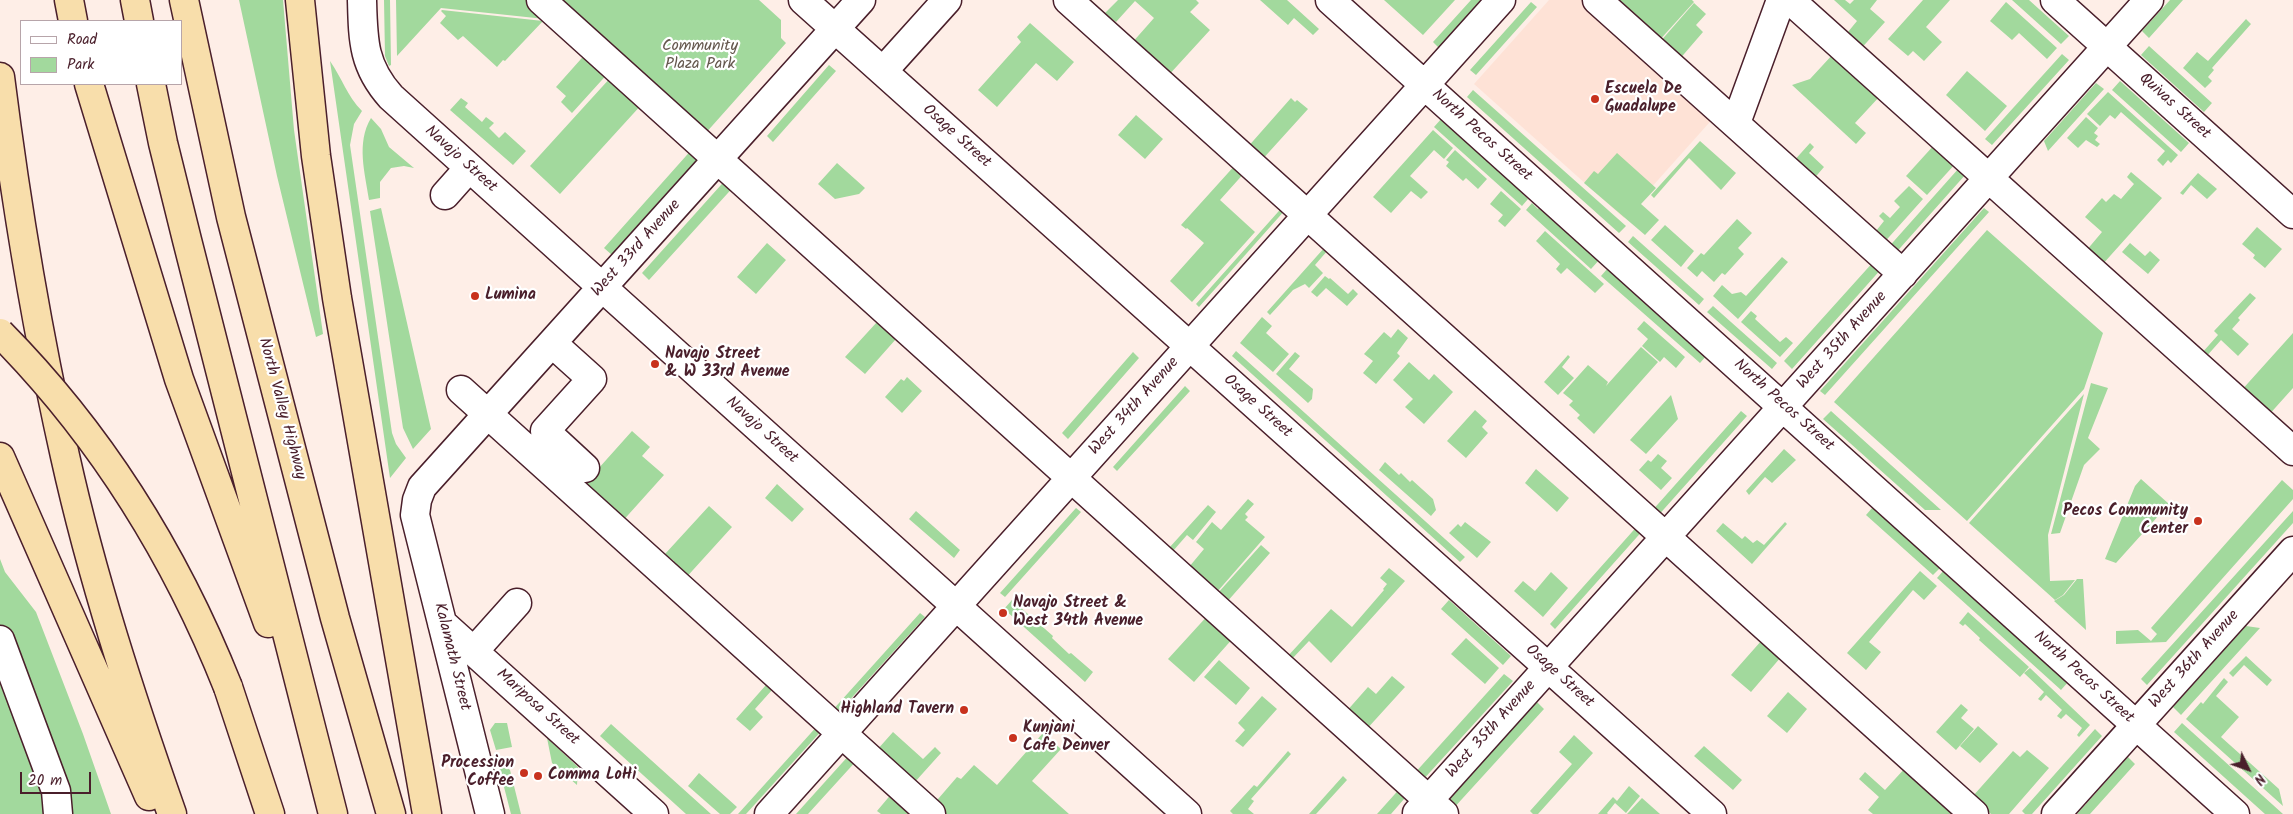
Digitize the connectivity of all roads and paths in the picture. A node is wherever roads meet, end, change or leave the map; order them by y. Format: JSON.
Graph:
{"nodes":[{"id":1,"x":69,"y":0,"type":"edge"},
{"id":2,"x":135,"y":0,"type":"edge"},
{"id":3,"x":184,"y":0,"type":"edge"},
{"id":4,"x":300,"y":0,"type":"edge"},
{"id":5,"x":362,"y":0,"type":"edge"},
{"id":6,"x":541,"y":0,"type":"edge"},
{"id":7,"x":803,"y":0,"type":"edge"},
{"id":8,"x":860,"y":0,"type":"edge"},
{"id":9,"x":947,"y":0,"type":"edge"},
{"id":10,"x":1068,"y":0,"type":"edge"},
{"id":11,"x":1330,"y":0,"type":"edge"},
{"id":12,"x":1501,"y":0,"type":"edge"},
{"id":13,"x":1597,"y":0,"type":"edge"},
{"id":14,"x":1781,"y":0,"type":"edge"},
{"id":15,"x":1790,"y":0,"type":"edge"},
{"id":16,"x":2055,"y":0,"type":"edge"},
{"id":17,"x":2149,"y":0,"type":"edge"},
{"id":18,"x":73,"y":20,"type":"edge"},
{"id":19,"x":139,"y":20,"type":"edge"},
{"id":20,"x":835,"y":28,"type":"junction"},
{"id":21,"x":2107,"y":47,"type":"junction"},
{"id":22,"x":883,"y":71,"type":"junction"},
{"id":23,"x":0,"y":77,"type":"edge"},
{"id":24,"x":89,"y":85,"type":"edge"},
{"id":25,"x":151,"y":85,"type":"edge"},
{"id":26,"x":1424,"y":85,"type":"junction"},
{"id":27,"x":1736,"y":123,"type":"junction"},
{"id":28,"x":717,"y":159,"type":"junction"},
{"id":29,"x":469,"y":168,"type":"junction"},
{"id":30,"x":1989,"y":178,"type":"junction"},
{"id":31,"x":445,"y":195,"type":"dead end"},
{"id":32,"x":2293,"y":214,"type":"edge"},
{"id":33,"x":1308,"y":215,"type":"junction"},
{"id":34,"x":1903,"y":274,"type":"junction"},
{"id":35,"x":602,"y":287,"type":"junction"},
{"id":36,"x":0,"y":333,"type":"edge"},
{"id":37,"x":552,"y":343,"type":"junction"},
{"id":38,"x":1190,"y":346,"type":"junction"},
{"id":39,"x":461,"y":390,"type":"dead end"},
{"id":40,"x":1784,"y":407,"type":"junction"},
{"id":41,"x":488,"y":414,"type":"junction"},
{"id":42,"x":2293,"y":451,"type":"edge"},
{"id":43,"x":0,"y":457,"type":"edge"},
{"id":44,"x":585,"y":468,"type":"dead end"},
{"id":45,"x":1071,"y":478,"type":"junction"},
{"id":46,"x":417,"y":500,"type":"joint"},
{"id":47,"x":1666,"y":537,"type":"junction"},
{"id":48,"x":2293,"y":551,"type":"edge"},
{"id":49,"x":517,"y":603,"type":"dead end"},
{"id":50,"x":956,"y":606,"type":"junction"},
{"id":51,"x":442,"y":622,"type":"junction"},
{"id":52,"x":0,"y":640,"type":"edge"},
{"id":53,"x":474,"y":651,"type":"junction"},
{"id":54,"x":1548,"y":667,"type":"junction"},
{"id":55,"x":2136,"y":726,"type":"junction"},
{"id":56,"x":841,"y":733,"type":"junction"},
{"id":57,"x":321,"y":768,"type":"junction"},
{"id":58,"x":1429,"y":809,"type":"edge"},
{"id":59,"x":58,"y":814,"type":"edge"},
{"id":60,"x":157,"y":814,"type":"edge"},
{"id":61,"x":172,"y":814,"type":"edge"},
{"id":62,"x":270,"y":814,"type":"edge"},
{"id":63,"x":333,"y":814,"type":"edge"},
{"id":64,"x":391,"y":814,"type":"edge"},
{"id":65,"x":427,"y":814,"type":"edge"},
{"id":66,"x":490,"y":814,"type":"edge"},
{"id":67,"x":654,"y":814,"type":"edge"},
{"id":68,"x":769,"y":814,"type":"edge"},
{"id":69,"x":931,"y":814,"type":"edge"},
{"id":70,"x":1187,"y":814,"type":"edge"},
{"id":71,"x":1712,"y":814,"type":"edge"},
{"id":72,"x":1974,"y":814,"type":"edge"},
{"id":73,"x":2056,"y":814,"type":"edge"},
{"id":74,"x":2235,"y":814,"type":"edge"}],
"edges":[{"from":1,"to":18,"type":"highway"},
{"from":2,"to":19,"type":"highway"},
{"from":3,"to":64,"type":"highway","name":"North Valley Highway"},
{"from":4,"to":65,"type":"highway"},
{"from":5,"to":29,"type":"street","name":"Navajo Street"},
{"from":6,"to":28,"type":"street"},
{"from":7,"to":20,"type":"street","name":"Osage Street"},
{"from":8,"to":20,"type":"street","name":"West 33rd Avenue"},
{"from":9,"to":22,"type":"street"},
{"from":10,"to":33,"type":"street"},
{"from":11,"to":26,"type":"street","name":"North Pecos Street"},
{"from":12,"to":26,"type":"street","name":"West 34th Avenue"},
{"from":13,"to":27,"type":"street"},
{"from":14,"to":27,"type":"street"},
{"from":15,"to":30,"type":"street"},
{"from":16,"to":21,"type":"street","name":"Quivas Street"},
{"from":17,"to":21,"type":"street","name":"West 35th Avenue"},
{"from":20,"to":22,"type":"street","name":"Osage Street"},
{"from":20,"to":28,"type":"street","name":"West 33rd Avenue"},
{"from":21,"to":30,"type":"street","name":"West 35th Avenue"},
{"from":21,"to":32,"type":"street","name":"Quivas Street"},
{"from":22,"to":38,"type":"street","name":"Osage Street"},
{"from":23,"to":61,"type":"highway"},
{"from":24,"to":57,"type":"highway"},
{"from":25,"to":57,"type":"highway"},
{"from":26,"to":33,"type":"street","name":"West 34th Avenue"},
{"from":26,"to":40,"type":"street","name":"North Pecos Street"},
{"from":27,"to":34,"type":"street"},
{"from":28,"to":35,"type":"street","name":"West 33rd Avenue"},
{"from":28,"to":45,"type":"street"},
{"from":29,"to":31,"type":"street"},
{"from":29,"to":35,"type":"street","name":"Navajo Street"},
{"from":30,"to":34,"type":"street","name":"West 35th Avenue"},
{"from":30,"to":42,"type":"street"},
{"from":33,"to":38,"type":"street","name":"West 34th Avenue"},
{"from":33,"to":47,"type":"street"},
{"from":34,"to":40,"type":"street","name":"West 35th Avenue"},
{"from":35,"to":37,"type":"street","name":"West 33rd Avenue"},
{"from":35,"to":50,"type":"street","name":"Navajo Street"},
{"from":36,"to":62,"type":"highway","bridge":true},
{"from":37,"to":41,"type":"street","name":"West 33rd Avenue"},
{"from":37,"to":44,"type":"street"},
{"from":38,"to":45,"type":"street","name":"West 34th Avenue"},
{"from":38,"to":54,"type":"street","name":"Osage Street"},
{"from":39,"to":41,"type":"street"},
{"from":40,"to":47,"type":"street","name":"West 35th Avenue"},
{"from":40,"to":55,"type":"street","name":"North Pecos Street"},
{"from":41,"to":46,"type":"street","name":"West 33rd Avenue"},
{"from":41,"to":56,"type":"street"},
{"from":43,"to":60,"type":"highway"},
{"from":45,"to":50,"type":"street","name":"West 34th Avenue"},
{"from":45,"to":58,"type":"street"},
{"from":46,"to":51,"type":"street","name":"Kalamath Street"},
{"from":47,"to":54,"type":"street","name":"West 35th Avenue"},
{"from":47,"to":72,"type":"street"},
{"from":48,"to":55,"type":"street","name":"West 36th Avenue"},
{"from":49,"to":53,"type":"street"},
{"from":50,"to":56,"type":"street","name":"West 34th Avenue"},
{"from":50,"to":70,"type":"street","name":"Navajo Street"},
{"from":51,"to":53,"type":"street","name":"Mariposa Street"},
{"from":51,"to":66,"type":"street","name":"Kalamath Street"},
{"from":52,"to":59,"type":"street"},
{"from":53,"to":67,"type":"street","name":"Mariposa Street"},
{"from":54,"to":58,"type":"street","name":"West 35th Avenue"},
{"from":54,"to":71,"type":"street","name":"Osage Street"},
{"from":55,"to":73,"type":"street","name":"West 36th Avenue"},
{"from":55,"to":74,"type":"street","name":"North Pecos Street"},
{"from":56,"to":68,"type":"street","name":"West 34th Avenue"},
{"from":56,"to":69,"type":"street"},
{"from":57,"to":63,"type":"highway"}]}
